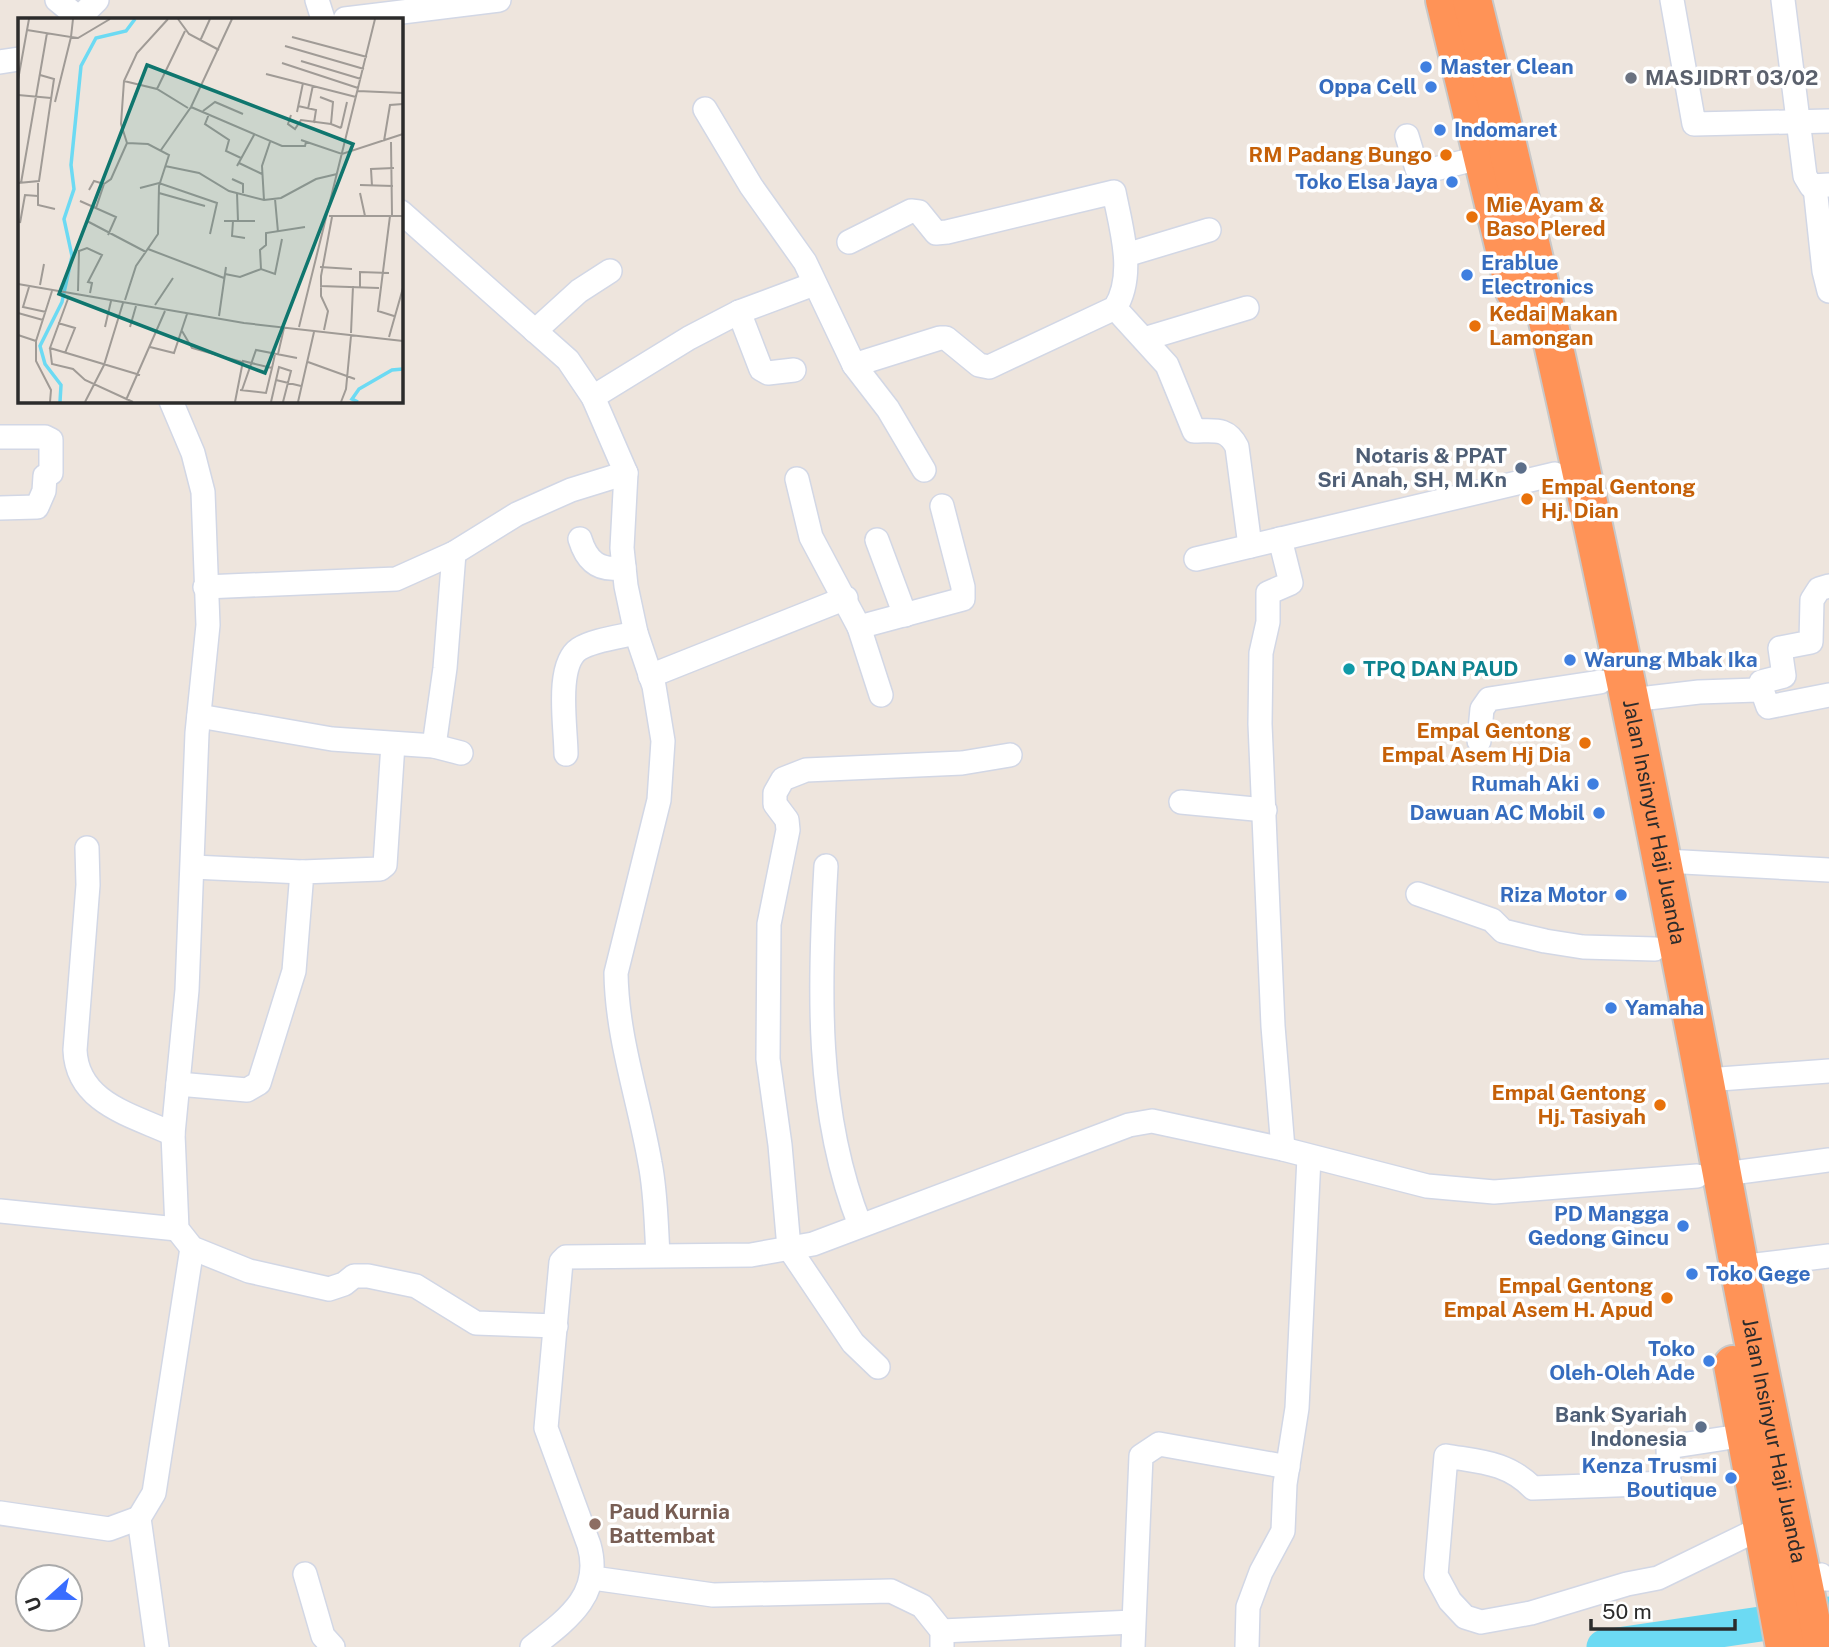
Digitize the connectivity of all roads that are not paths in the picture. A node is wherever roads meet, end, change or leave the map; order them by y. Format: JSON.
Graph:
{"nodes":[{"id":1,"x":57,"y":0,"type":"edge"},
{"id":2,"x":317,"y":0,"type":"edge"},
{"id":3,"x":499,"y":0,"type":"edge"},
{"id":4,"x":1445,"y":0,"type":"edge"},
{"id":5,"x":1472,"y":0,"type":"edge"},
{"id":6,"x":1672,"y":0,"type":"edge"},
{"id":7,"x":1783,"y":0,"type":"edge"},
{"id":8,"x":85,"y":10,"type":"edge"},
{"id":9,"x":323,"y":18,"type":"edge"},
{"id":10,"x":353,"y":18,"type":"edge"},
{"id":11,"x":18,"y":60,"type":"edge"},
{"id":12,"x":0,"y":62,"type":"edge"},
{"id":13,"x":705,"y":109,"type":"dead end"},
{"id":14,"x":1829,"y":121,"type":"edge"},
{"id":15,"x":1795,"y":124,"type":"junction"},
{"id":16,"x":1407,"y":136,"type":"dead end"},
{"id":17,"x":1483,"y":157,"type":"junction"},
{"id":18,"x":1822,"y":186,"type":"edge"},
{"id":19,"x":402,"y":213,"type":"edge"},
{"id":20,"x":1512,"y":217,"type":"junction"},
{"id":21,"x":1209,"y":230,"type":"dead end"},
{"id":22,"x":849,"y":242,"type":"dead end"},
{"id":23,"x":1126,"y":255,"type":"junction"},
{"id":24,"x":610,"y":271,"type":"dead end"},
{"id":25,"x":814,"y":284,"type":"junction"},
{"id":26,"x":1528,"y":285,"type":"junction"},
{"id":27,"x":1829,"y":291,"type":"edge"},
{"id":28,"x":1115,"y":308,"type":"junction"},
{"id":29,"x":1247,"y":308,"type":"dead end"},
{"id":30,"x":739,"y":312,"type":"junction"},
{"id":31,"x":535,"y":331,"type":"junction"},
{"id":32,"x":1144,"y":339,"type":"junction"},
{"id":33,"x":854,"y":365,"type":"junction"},
{"id":34,"x":794,"y":370,"type":"dead end"},
{"id":35,"x":612,"y":385,"type":"junction"},
{"id":36,"x":172,"y":402,"type":"edge"},
{"id":37,"x":0,"y":437,"type":"edge"},
{"id":38,"x":924,"y":470,"type":"dead end"},
{"id":39,"x":626,"y":474,"type":"junction"},
{"id":40,"x":1555,"y":474,"type":"junction"},
{"id":41,"x":797,"y":479,"type":"dead end"},
{"id":42,"x":942,"y":506,"type":"dead end"},
{"id":43,"x":0,"y":509,"type":"edge"},
{"id":44,"x":580,"y":539,"type":"dead end"},
{"id":45,"x":1279,"y":539,"type":"junction"},
{"id":46,"x":877,"y":540,"type":"dead end"},
{"id":47,"x":1250,"y":546,"type":"junction"},
{"id":48,"x":454,"y":554,"type":"junction"},
{"id":49,"x":1196,"y":559,"type":"dead end"},
{"id":50,"x":624,"y":567,"type":"junction"},
{"id":51,"x":1829,"y":586,"type":"edge"},
{"id":52,"x":205,"y":587,"type":"junction"},
{"id":53,"x":846,"y":598,"type":"junction"},
{"id":54,"x":905,"y":615,"type":"junction"},
{"id":55,"x":859,"y":627,"type":"junction"},
{"id":56,"x":636,"y":633,"type":"junction"},
{"id":57,"x":650,"y":676,"type":"junction"},
{"id":58,"x":1762,"y":690,"type":"junction"},
{"id":59,"x":1615,"y":691,"type":"junction"},
{"id":60,"x":881,"y":695,"type":"dead end"},
{"id":61,"x":1829,"y":695,"type":"edge"},
{"id":62,"x":199,"y":716,"type":"junction"},
{"id":63,"x":1479,"y":741,"type":"dead end"},
{"id":64,"x":393,"y":744,"type":"junction"},
{"id":65,"x":434,"y":746,"type":"junction"},
{"id":66,"x":461,"y":753,"type":"dead end"},
{"id":67,"x":566,"y":754,"type":"dead end"},
{"id":68,"x":1010,"y":755,"type":"dead end"},
{"id":69,"x":1181,"y":802,"type":"dead end"},
{"id":70,"x":1265,"y":810,"type":"junction"},
{"id":71,"x":87,"y":848,"type":"dead end"},
{"id":72,"x":1665,"y":861,"type":"junction"},
{"id":73,"x":826,"y":866,"type":"dead end"},
{"id":74,"x":193,"y":867,"type":"junction"},
{"id":75,"x":1829,"y":870,"type":"edge"},
{"id":76,"x":302,"y":872,"type":"junction"},
{"id":77,"x":1418,"y":894,"type":"dead end"},
{"id":78,"x":1656,"y":948,"type":"junction"},
{"id":79,"x":1829,"y":1071,"type":"edge"},
{"id":80,"x":1706,"y":1080,"type":"junction"},
{"id":81,"x":178,"y":1084,"type":"junction"},
{"id":82,"x":173,"y":1134,"type":"junction"},
{"id":83,"x":1283,"y":1149,"type":"junction"},
{"id":84,"x":1309,"y":1157,"type":"junction"},
{"id":85,"x":1829,"y":1160,"type":"edge"},
{"id":86,"x":1711,"y":1175,"type":"junction"},
{"id":87,"x":0,"y":1212,"type":"edge"},
{"id":88,"x":860,"y":1225,"type":"junction"},
{"id":89,"x":177,"y":1229,"type":"junction"},
{"id":90,"x":192,"y":1248,"type":"junction"},
{"id":91,"x":789,"y":1248,"type":"junction"},
{"id":92,"x":658,"y":1254,"type":"junction"},
{"id":93,"x":1829,"y":1256,"type":"edge"},
{"id":94,"x":1739,"y":1266,"type":"junction"},
{"id":95,"x":556,"y":1326,"type":"junction"},
{"id":96,"x":878,"y":1367,"type":"dead end"},
{"id":97,"x":1746,"y":1435,"type":"junction"},
{"id":98,"x":1286,"y":1483,"type":"junction"},
{"id":99,"x":0,"y":1513,"type":"edge"},
{"id":100,"x":139,"y":1518,"type":"junction"},
{"id":101,"x":1763,"y":1527,"type":"junction"},
{"id":102,"x":1807,"y":1572,"type":"edge"},
{"id":103,"x":305,"y":1574,"type":"dead end"},
{"id":104,"x":593,"y":1578,"type":"junction"},
{"id":105,"x":1133,"y":1622,"type":"junction"},
{"id":106,"x":942,"y":1639,"type":"edge"},
{"id":107,"x":157,"y":1647,"type":"edge"},
{"id":108,"x":333,"y":1647,"type":"edge"},
{"id":109,"x":532,"y":1647,"type":"edge"},
{"id":110,"x":1133,"y":1647,"type":"edge"},
{"id":111,"x":1247,"y":1647,"type":"edge"},
{"id":112,"x":1785,"y":1647,"type":"edge"},
{"id":113,"x":1816,"y":1647,"type":"edge"}],
"edges":[{"from":1,"to":8,"type":"street"},
{"from":2,"to":9,"type":"street"},
{"from":3,"to":10,"type":"street"},
{"from":4,"to":17,"type":"highway","name":"Jalan Insinyur Haji Juanda"},
{"from":5,"to":20,"type":"highway","name":"Jalan Insinyur Haji Juanda"},
{"from":6,"to":15,"type":"street"},
{"from":7,"to":15,"type":"street"},
{"from":11,"to":12,"type":"street"},
{"from":13,"to":25,"type":"street"},
{"from":14,"to":15,"type":"street"},
{"from":15,"to":18,"type":"street"},
{"from":16,"to":17,"type":"street"},
{"from":17,"to":20,"type":"highway","name":"Jalan Insinyur Haji Juanda"},
{"from":18,"to":27,"type":"street"},
{"from":19,"to":31,"type":"street"},
{"from":20,"to":26,"type":"highway","name":"Jalan Insinyur Haji Juanda"},
{"from":21,"to":23,"type":"street"},
{"from":22,"to":23,"type":"street"},
{"from":23,"to":28,"type":"street"},
{"from":24,"to":31,"type":"street"},
{"from":25,"to":30,"type":"street"},
{"from":25,"to":33,"type":"street"},
{"from":26,"to":40,"type":"highway","name":"Jalan Insinyur Haji Juanda"},
{"from":26,"to":59,"type":"highway","name":"Jalan Insinyur Haji Juanda"},
{"from":28,"to":32,"type":"street"},
{"from":28,"to":33,"type":"street"},
{"from":29,"to":32,"type":"street"},
{"from":30,"to":34,"type":"street"},
{"from":30,"to":35,"type":"street"},
{"from":31,"to":35,"type":"street"},
{"from":32,"to":47,"type":"street"},
{"from":33,"to":38,"type":"street"},
{"from":35,"to":39,"type":"street"},
{"from":36,"to":52,"type":"street"},
{"from":37,"to":43,"type":"street"},
{"from":39,"to":48,"type":"street"},
{"from":39,"to":50,"type":"street"},
{"from":40,"to":45,"type":"street"},
{"from":40,"to":59,"type":"highway","name":"Jalan Insinyur Haji Juanda"},
{"from":41,"to":53,"type":"street"},
{"from":42,"to":54,"type":"street"},
{"from":44,"to":50,"type":"street"},
{"from":45,"to":47,"type":"street"},
{"from":45,"to":70,"type":"street"},
{"from":46,"to":54,"type":"street"},
{"from":47,"to":49,"type":"street"},
{"from":48,"to":52,"type":"street"},
{"from":48,"to":65,"type":"street"},
{"from":50,"to":56,"type":"street"},
{"from":51,"to":58,"type":"street"},
{"from":52,"to":62,"type":"street"},
{"from":53,"to":55,"type":"street"},
{"from":53,"to":57,"type":"street"},
{"from":54,"to":55,"type":"street"},
{"from":55,"to":60,"type":"street"},
{"from":56,"to":57,"type":"street"},
{"from":56,"to":67,"type":"street"},
{"from":57,"to":92,"type":"street"},
{"from":58,"to":59,"type":"street"},
{"from":58,"to":61,"type":"street"},
{"from":59,"to":63,"type":"street"},
{"from":59,"to":72,"type":"highway","name":"Jalan Insinyur Haji Juanda"},
{"from":59,"to":78,"type":"highway","name":"Jalan Insinyur Haji Juanda"},
{"from":62,"to":64,"type":"street"},
{"from":62,"to":74,"type":"street"},
{"from":64,"to":65,"type":"street"},
{"from":64,"to":76,"type":"street"},
{"from":65,"to":66,"type":"street"},
{"from":68,"to":91,"type":"street"},
{"from":69,"to":70,"type":"street"},
{"from":70,"to":83,"type":"street"},
{"from":71,"to":82,"type":"street"},
{"from":72,"to":75,"type":"street"},
{"from":72,"to":80,"type":"highway","name":"Jalan Insinyur Haji Juanda"},
{"from":73,"to":88,"type":"street"},
{"from":74,"to":76,"type":"street"},
{"from":74,"to":81,"type":"street"},
{"from":76,"to":81,"type":"street"},
{"from":77,"to":78,"type":"street"},
{"from":78,"to":86,"type":"highway","name":"Jalan Insinyur Haji Juanda"},
{"from":79,"to":80,"type":"street"},
{"from":80,"to":86,"type":"highway","name":"Jalan Insinyur Haji Juanda"},
{"from":81,"to":82,"type":"street"},
{"from":82,"to":89,"type":"street"},
{"from":83,"to":84,"type":"street"},
{"from":83,"to":88,"type":"street"},
{"from":84,"to":86,"type":"street"},
{"from":84,"to":98,"type":"street"},
{"from":85,"to":86,"type":"street"},
{"from":86,"to":94,"type":"highway","name":"Jalan Insinyur Haji Juanda"},
{"from":86,"to":97,"type":"highway","name":"Jalan Insinyur Haji Juanda"},
{"from":87,"to":89,"type":"street"},
{"from":88,"to":91,"type":"street"},
{"from":89,"to":90,"type":"street"},
{"from":90,"to":95,"type":"street"},
{"from":90,"to":100,"type":"street"},
{"from":91,"to":92,"type":"street"},
{"from":91,"to":96,"type":"street"},
{"from":92,"to":95,"type":"street"},
{"from":93,"to":94,"type":"street"},
{"from":94,"to":102,"type":"highway","name":"Jalan Insinyur Haji Juanda"},
{"from":95,"to":104,"type":"street"},
{"from":97,"to":101,"type":"highway","name":"Jalan Insinyur Haji Juanda"},
{"from":97,"to":101,"type":"street"},
{"from":98,"to":105,"type":"street"},
{"from":98,"to":111,"type":"street"},
{"from":99,"to":100,"type":"street"},
{"from":100,"to":107,"type":"street"},
{"from":101,"to":102,"type":"highway","name":"Jalan Insinyur Haji Juanda"},
{"from":102,"to":112,"type":"highway","name":"Jalan Insinyur Haji Juanda"},
{"from":102,"to":113,"type":"highway","name":"Jalan Insinyur Haji Juanda"},
{"from":103,"to":108,"type":"street"},
{"from":104,"to":106,"type":"street"},
{"from":104,"to":109,"type":"street"},
{"from":105,"to":106,"type":"street"},
{"from":105,"to":110,"type":"street"}]}
